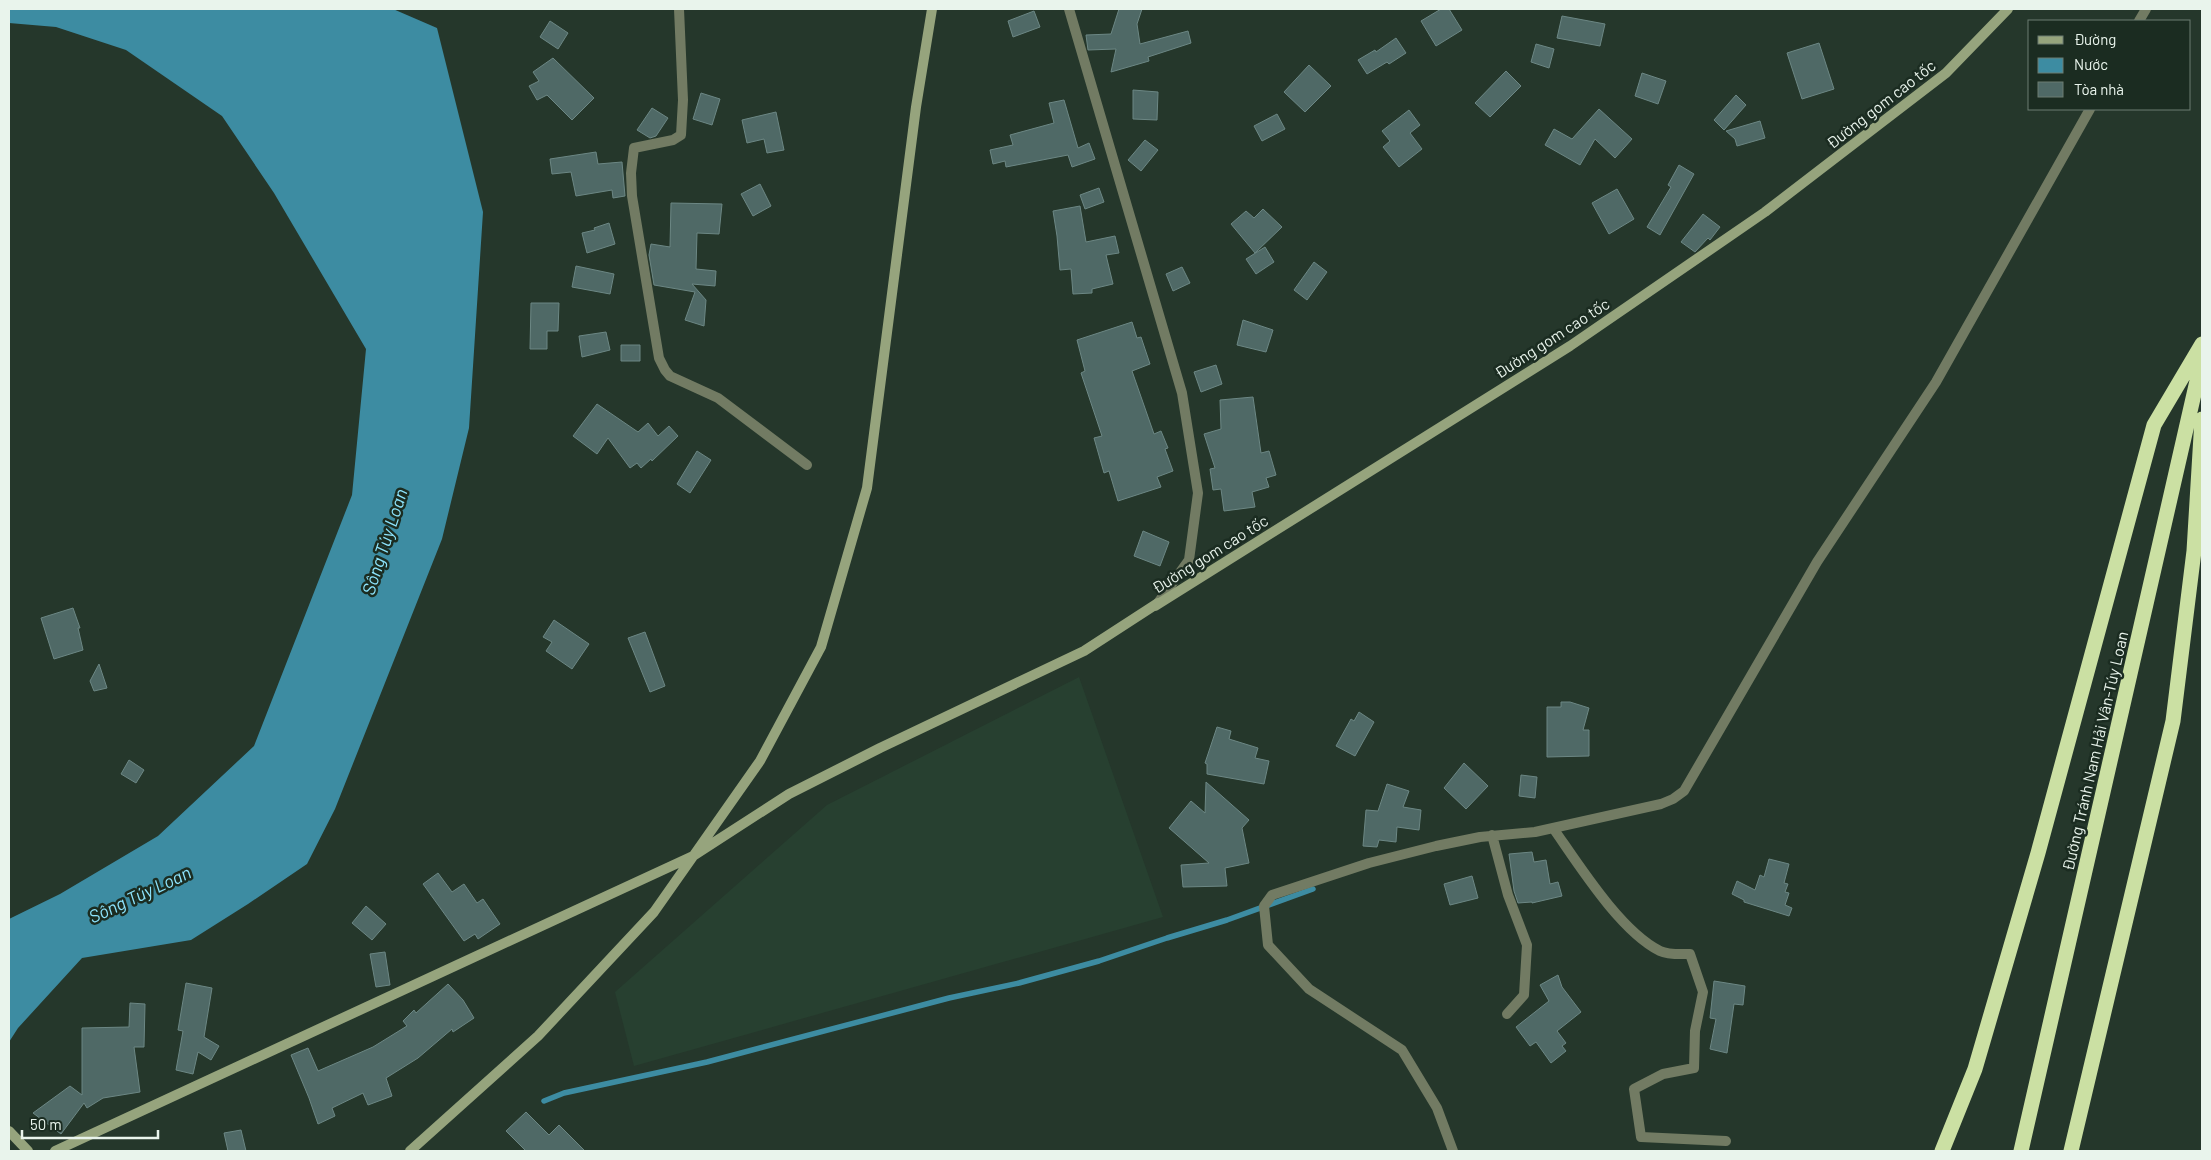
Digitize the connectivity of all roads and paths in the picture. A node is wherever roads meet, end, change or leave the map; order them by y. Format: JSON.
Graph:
{"nodes":[{"id":1,"x":679,"y":9,"type":"edge"},
{"id":2,"x":932,"y":9,"type":"edge"},
{"id":3,"x":1069,"y":9,"type":"edge"},
{"id":4,"x":2008,"y":9,"type":"edge"},
{"id":5,"x":2146,"y":9,"type":"edge"},
{"id":6,"x":2140,"y":20,"type":"edge"},
{"id":7,"x":2089,"y":110,"type":"edge"},
{"id":8,"x":2202,"y":344,"type":"edge"},
{"id":9,"x":2202,"y":359,"type":"edge"},
{"id":10,"x":2202,"y":419,"type":"edge"},
{"id":11,"x":807,"y":465,"type":"dead end"},
{"id":12,"x":1158,"y":603,"type":"joint"},
{"id":13,"x":1084,"y":651,"type":"junction"},
{"id":14,"x":1553,"y":828,"type":"junction"},
{"id":15,"x":1492,"y":835,"type":"junction"},
{"id":16,"x":693,"y":856,"type":"junction"},
{"id":17,"x":1507,"y":1014,"type":"dead end"},
{"id":18,"x":10,"y":1136,"type":"edge"},
{"id":19,"x":1726,"y":1141,"type":"dead end"},
{"id":20,"x":28,"y":1151,"type":"edge"},
{"id":21,"x":55,"y":1151,"type":"edge"},
{"id":22,"x":410,"y":1151,"type":"edge"},
{"id":23,"x":1453,"y":1151,"type":"edge"},
{"id":24,"x":1942,"y":1151,"type":"edge"},
{"id":25,"x":2021,"y":1151,"type":"edge"},
{"id":26,"x":2071,"y":1151,"type":"edge"}],
"edges":[{"from":1,"to":11,"type":"street"},
{"from":2,"to":16,"type":"main road"},
{"from":3,"to":12,"type":"street"},
{"from":4,"to":13,"type":"main road","name":"Đường gom cao tốc"},
{"from":5,"to":6,"type":"street"},
{"from":7,"to":14,"type":"street"},
{"from":8,"to":24,"type":"highway"},
{"from":9,"to":25,"type":"highway","name":"Đường Tránh Nam Hải Vân-Túy Loan"},
{"from":10,"to":26,"type":"highway"},
{"from":12,"to":13,"type":"main road"},
{"from":13,"to":16,"type":"main road"},
{"from":14,"to":15,"type":"street"},
{"from":14,"to":19,"type":"street"},
{"from":15,"to":17,"type":"street"},
{"from":15,"to":23,"type":"street"},
{"from":16,"to":21,"type":"main road"},
{"from":16,"to":22,"type":"main road"},
{"from":18,"to":20,"type":"main road"}]}
